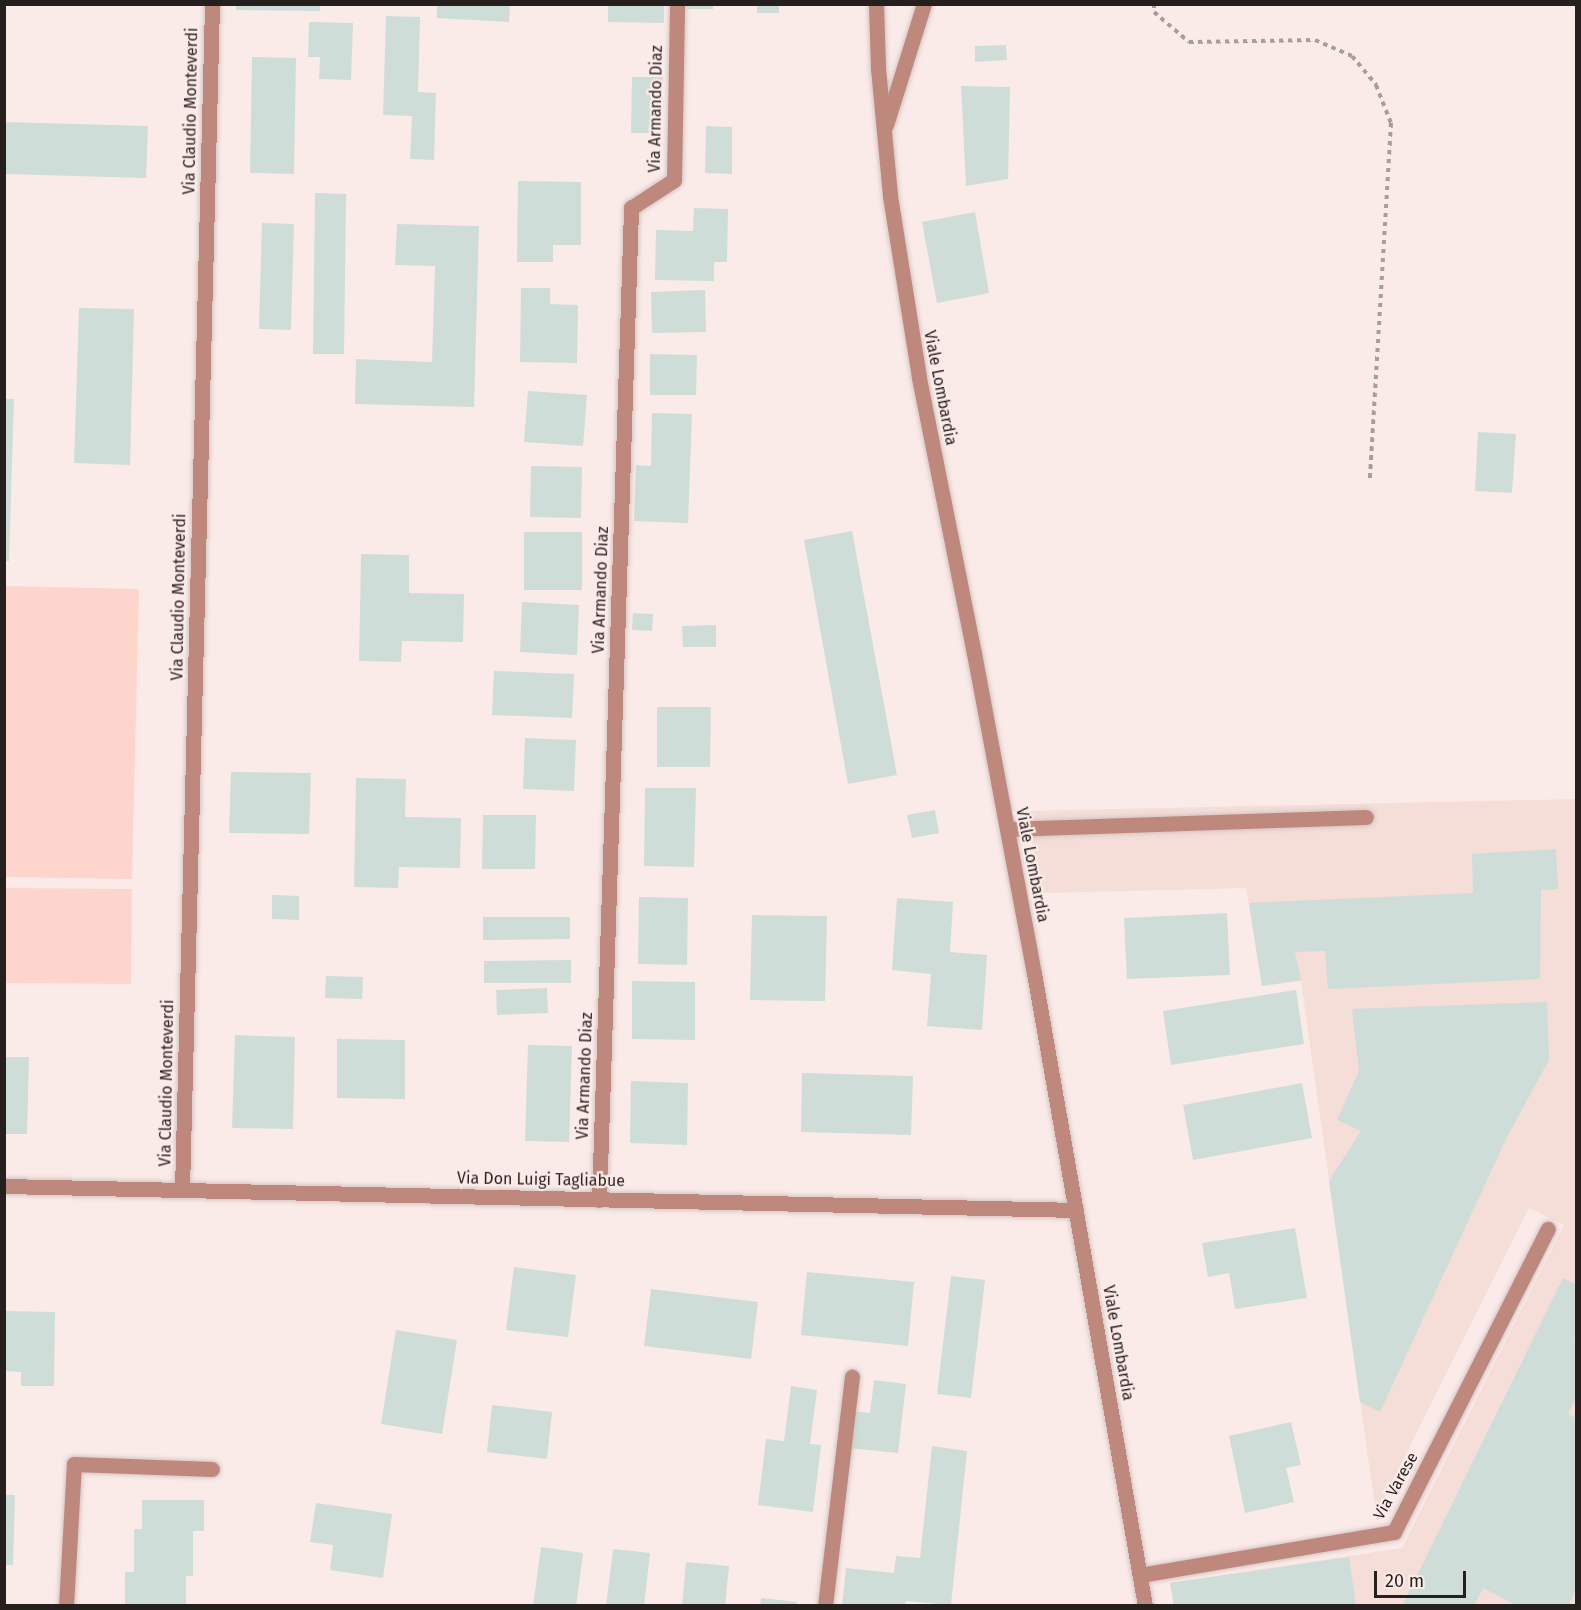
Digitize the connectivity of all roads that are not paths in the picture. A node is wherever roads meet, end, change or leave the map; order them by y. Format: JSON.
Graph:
{"nodes":[{"id":1,"x":212,"y":4,"type":"edge"},
{"id":2,"x":676,"y":4,"type":"edge"},
{"id":3,"x":876,"y":4,"type":"edge"},
{"id":4,"x":924,"y":4,"type":"edge"},
{"id":5,"x":884,"y":131,"type":"junction"},
{"id":6,"x":1366,"y":818,"type":"dead end"},
{"id":7,"x":1007,"y":829,"type":"junction"},
{"id":8,"x":4,"y":1185,"type":"edge"},
{"id":9,"x":182,"y":1190,"type":"junction"},
{"id":10,"x":598,"y":1200,"type":"junction"},
{"id":11,"x":1076,"y":1210,"type":"junction"},
{"id":12,"x":1548,"y":1229,"type":"dead end"},
{"id":13,"x":852,"y":1377,"type":"dead end"},
{"id":14,"x":212,"y":1469,"type":"dead end"},
{"id":15,"x":1140,"y":1575,"type":"junction"},
{"id":16,"x":66,"y":1605,"type":"edge"},
{"id":17,"x":825,"y":1605,"type":"edge"},
{"id":18,"x":1145,"y":1605,"type":"edge"}],
"edges":[{"from":1,"to":9,"type":"street","name":"Via Claudio Monteverdi"},
{"from":2,"to":10,"type":"street","name":"Via Armando Diaz"},
{"from":3,"to":5,"type":"street","name":"Viale Lombardia"},
{"from":4,"to":5,"type":"street","name":"Viale Lombardia"},
{"from":5,"to":7,"type":"street","name":"Viale Lombardia"},
{"from":6,"to":7,"type":"street"},
{"from":7,"to":11,"type":"street","name":"Viale Lombardia"},
{"from":8,"to":9,"type":"street","name":"Via Don Luigi Tagliabue"},
{"from":9,"to":10,"type":"street","name":"Via Don Luigi Tagliabue"},
{"from":10,"to":11,"type":"street","name":"Via Don Luigi Tagliabue"},
{"from":11,"to":15,"type":"street","name":"Viale Lombardia"},
{"from":12,"to":15,"type":"street","name":"Via Varese"},
{"from":13,"to":17,"type":"street"},
{"from":14,"to":16,"type":"street"},
{"from":15,"to":18,"type":"street","name":"Viale Lombardia"}]}
